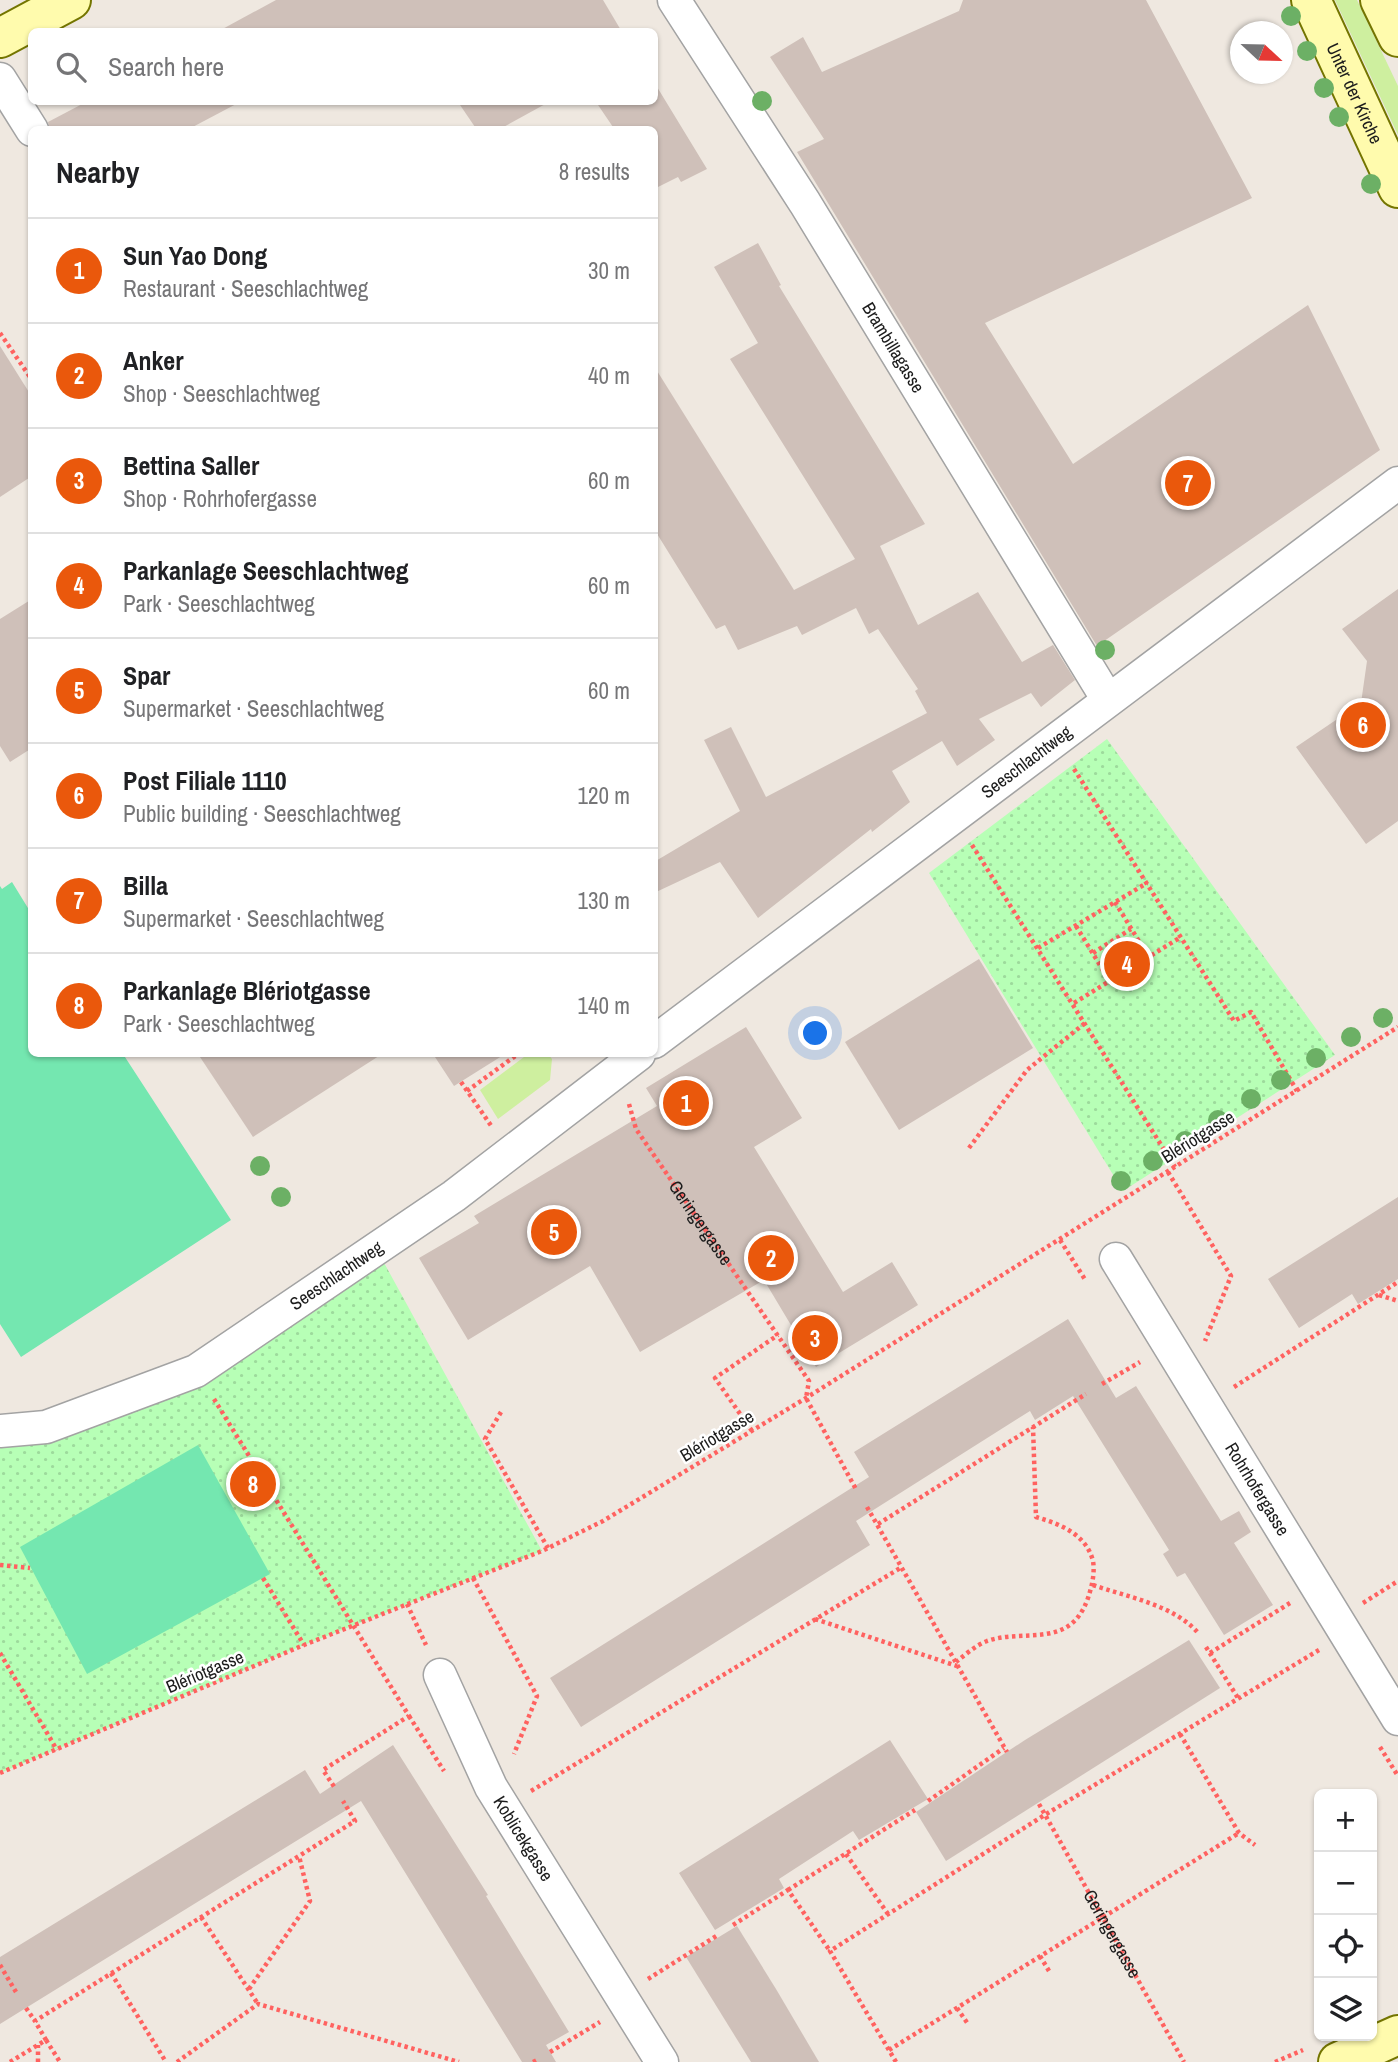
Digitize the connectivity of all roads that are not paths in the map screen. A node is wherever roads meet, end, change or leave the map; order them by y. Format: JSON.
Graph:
{"nodes":[{"id":1,"x":71,"y":0,"type":"edge"},
{"id":2,"x":674,"y":0,"type":"edge"},
{"id":3,"x":1311,"y":0,"type":"edge"},
{"id":4,"x":1380,"y":0,"type":"edge"},
{"id":5,"x":1398,"y":37,"type":"edge"},
{"id":6,"x":0,"y":38,"type":"edge"},
{"id":7,"x":0,"y":79,"type":"edge"},
{"id":8,"x":29,"y":126,"type":"edge"},
{"id":9,"x":1398,"y":188,"type":"edge"},
{"id":10,"x":1398,"y":483,"type":"edge"},
{"id":11,"x":1108,"y":700,"type":"junction"},
{"id":12,"x":658,"y":1039,"type":"edge"},
{"id":13,"x":623,"y":1068,"type":"edge"},
{"id":14,"x":1116,"y":1259,"type":"dead end"},
{"id":15,"x":0,"y":1430,"type":"edge"},
{"id":16,"x":440,"y":1675,"type":"road end"},
{"id":17,"x":1398,"y":1719,"type":"edge"},
{"id":18,"x":1398,"y":2035,"type":"edge"},
{"id":19,"x":662,"y":2062,"type":"edge"},
{"id":20,"x":1338,"y":2062,"type":"edge"}],
"edges":[{"from":1,"to":6,"type":"main road"},
{"from":2,"to":11,"type":"street","name":"Brambillagasse"},
{"from":3,"to":9,"type":"main road","name":"Unter der Kirche"},
{"from":4,"to":5,"type":"main road"},
{"from":7,"to":8,"type":"street"},
{"from":10,"to":11,"type":"street","name":"Seeschlachtweg"},
{"from":11,"to":12,"type":"street","name":"Seeschlachtweg"},
{"from":13,"to":15,"type":"street","name":"Seeschlachtweg"},
{"from":14,"to":17,"type":"street","name":"Rohrhofergasse"},
{"from":16,"to":19,"type":"street","name":"Koblicekgasse"},
{"from":18,"to":20,"type":"main road"}]}
